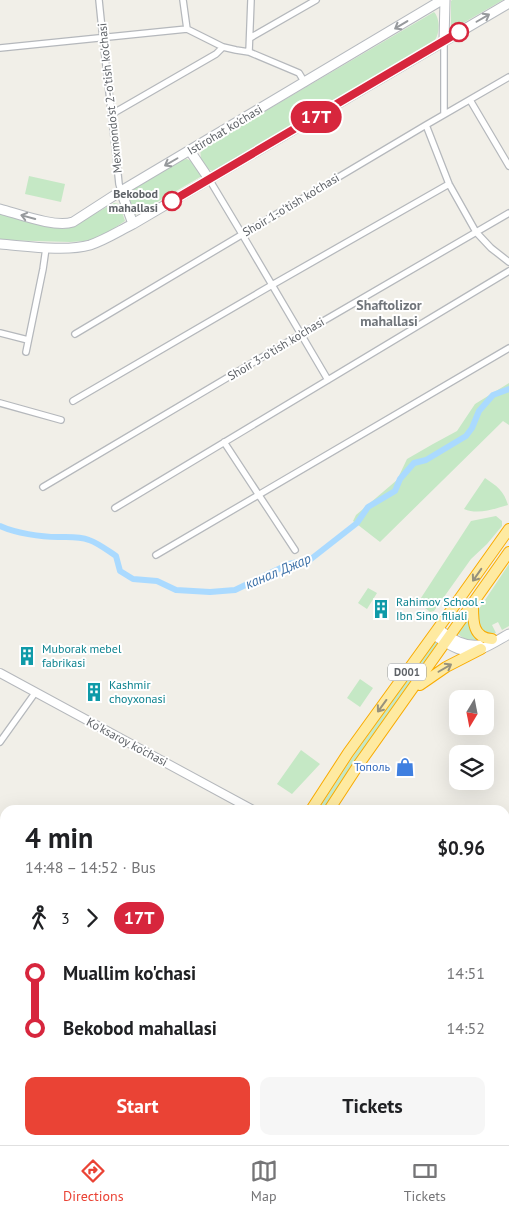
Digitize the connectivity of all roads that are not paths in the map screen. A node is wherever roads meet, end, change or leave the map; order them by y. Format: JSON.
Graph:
{"nodes":[{"id":1,"x":99,"y":0,"type":"edge"},
{"id":2,"x":183,"y":0,"type":"edge"},
{"id":3,"x":251,"y":0,"type":"edge"},
{"id":4,"x":316,"y":0,"type":"edge"},
{"id":5,"x":444,"y":0,"type":"edge"},
{"id":6,"x":509,"y":3,"type":"edge"},
{"id":7,"x":186,"y":29,"type":"junction"},
{"id":8,"x":102,"y":37,"type":"junction"},
{"id":9,"x":250,"y":38,"type":"junction"},
{"id":10,"x":444,"y":41,"type":"junction"},
{"id":11,"x":223,"y":47,"type":"junction"},
{"id":12,"x":0,"y":48,"type":"edge"},
{"id":13,"x":250,"y":52,"type":"junction"},
{"id":14,"x":509,"y":77,"type":"edge"},
{"id":15,"x":305,"y":83,"type":"junction"},
{"id":16,"x":470,"y":100,"type":"junction"},
{"id":17,"x":112,"y":114,"type":"junction"},
{"id":18,"x":444,"y":114,"type":"junction"},
{"id":19,"x":426,"y":125,"type":"junction"},
{"id":20,"x":509,"y":149,"type":"edge"},
{"id":21,"x":190,"y":151,"type":"junction"},
{"id":22,"x":502,"y":153,"type":"junction"},
{"id":23,"x":509,"y":166,"type":"edge"},
{"id":24,"x":209,"y":179,"type":"junction"},
{"id":25,"x":449,"y":184,"type":"junction"},
{"id":26,"x":122,"y":191,"type":"junction"},
{"id":27,"x":0,"y":209,"type":"edge"},
{"id":28,"x":509,"y":213,"type":"edge"},
{"id":29,"x":133,"y":224,"type":"junction"},
{"id":30,"x":476,"y":232,"type":"junction"},
{"id":31,"x":242,"y":234,"type":"junction"},
{"id":32,"x":0,"y":244,"type":"edge"},
{"id":33,"x":46,"y":248,"type":"junction"},
{"id":34,"x":509,"y":262,"type":"edge"},
{"id":35,"x":509,"y":271,"type":"edge"},
{"id":36,"x":272,"y":285,"type":"junction"},
{"id":37,"x":0,"y":333,"type":"edge"},
{"id":38,"x":74,"y":334,"type":"dead end"},
{"id":39,"x":301,"y":334,"type":"junction"},
{"id":40,"x":28,"y":340,"type":"junction"},
{"id":41,"x":509,"y":348,"type":"edge"},
{"id":42,"x":26,"y":352,"type":"dead end"},
{"id":43,"x":328,"y":380,"type":"junction"},
{"id":44,"x":74,"y":401,"type":"dead end"},
{"id":45,"x":0,"y":403,"type":"edge"},
{"id":46,"x":61,"y":420,"type":"dead end"},
{"id":47,"x":224,"y":442,"type":"junction"},
{"id":48,"x":43,"y":487,"type":"dead end"},
{"id":49,"x":259,"y":494,"type":"junction"},
{"id":50,"x":115,"y":508,"type":"dead end"},
{"id":51,"x":508,"y":534,"type":"edge"},
{"id":52,"x":295,"y":550,"type":"dead end"},
{"id":53,"x":509,"y":552,"type":"edge"},
{"id":54,"x":156,"y":555,"type":"dead end"},
{"id":55,"x":473,"y":604,"type":"junction"},
{"id":56,"x":436,"y":632,"type":"junction"},
{"id":57,"x":509,"y":632,"type":"edge"},
{"id":58,"x":492,"y":639,"type":"junction"},
{"id":59,"x":448,"y":640,"type":"junction"},
{"id":60,"x":481,"y":649,"type":"junction"},
{"id":61,"x":0,"y":673,"type":"edge"},
{"id":62,"x":411,"y":692,"type":"junction"},
{"id":63,"x":36,"y":693,"type":"junction"},
{"id":64,"x":0,"y":742,"type":"edge"},
{"id":65,"x":244,"y":805,"type":"edge"},
{"id":66,"x":314,"y":805,"type":"edge"},
{"id":67,"x":332,"y":805,"type":"edge"}],
"edges":[{"from":1,"to":8,"type":"street","name":"Mexmondo'st 2-o'tish ko'chasi"},
{"from":2,"to":7,"type":"street"},
{"from":3,"to":9,"type":"street"},
{"from":4,"to":9,"type":"street"},
{"from":5,"to":10,"type":"main road"},
{"from":5,"to":15,"type":"main road","name":"Istirohat ko'chasi","one_way":true},
{"from":10,"to":6,"type":"main road","one_way":true},
{"from":7,"to":8,"type":"street"},
{"from":7,"to":11,"type":"street"},
{"from":8,"to":12,"type":"street"},
{"from":8,"to":17,"type":"street","name":"Mexmondo'st 2-o'tish ko'chasi"},
{"from":9,"to":13,"type":"street"},
{"from":10,"to":18,"type":"street"},
{"from":10,"to":24,"type":"main road"},
{"from":11,"to":13,"type":"street"},
{"from":11,"to":17,"type":"street"},
{"from":13,"to":15,"type":"street"},
{"from":14,"to":16,"type":"street","name":"Shoir 1-o'tish ko'chasi"},
{"from":15,"to":21,"type":"main road","name":"Istirohat ko'chasi"},
{"from":16,"to":18,"type":"street","name":"Shoir 1-o'tish ko'chasi"},
{"from":16,"to":22,"type":"street"},
{"from":17,"to":26,"type":"street","name":"Mexmondo'st 2-o'tish ko'chasi"},
{"from":18,"to":19,"type":"street","name":"Shoir 1-o'tish ko'chasi"},
{"from":19,"to":25,"type":"street"},
{"from":19,"to":31,"type":"street","name":"Shoir 1-o'tish ko'chasi"},
{"from":20,"to":22,"type":"street"},
{"from":21,"to":24,"type":"main road"},
{"from":21,"to":26,"type":"main road","name":"Istirohat ko'chasi","one_way":true},
{"from":22,"to":23,"type":"street"},
{"from":24,"to":29,"type":"main road"},
{"from":24,"to":31,"type":"street"},
{"from":25,"to":30,"type":"street"},
{"from":25,"to":36,"type":"street"},
{"from":26,"to":27,"type":"main road","name":"Istirohat ko'chasi","one_way":true},
{"from":26,"to":29,"type":"main road","name":"Mexmondo'st 2-o'tish ko'chasi"},
{"from":28,"to":30,"type":"street","name":"Shoir 3-o'tish ko'chasi"},
{"from":29,"to":33,"type":"main road"},
{"from":30,"to":34,"type":"street"},
{"from":30,"to":39,"type":"street","name":"Shoir 3-o'tish ko'chasi"},
{"from":31,"to":36,"type":"street"},
{"from":31,"to":38,"type":"street","name":"Shoir 1-o'tish ko'chasi"},
{"from":32,"to":33,"type":"main road"},
{"from":33,"to":40,"type":"street"},
{"from":35,"to":43,"type":"street"},
{"from":36,"to":39,"type":"street"},
{"from":36,"to":44,"type":"street"},
{"from":37,"to":40,"type":"street"},
{"from":39,"to":43,"type":"street"},
{"from":39,"to":48,"type":"street","name":"Shoir 3-o'tish ko'chasi"},
{"from":40,"to":42,"type":"street"},
{"from":41,"to":49,"type":"street"},
{"from":43,"to":47,"type":"street"},
{"from":45,"to":46,"type":"street"},
{"from":47,"to":49,"type":"street"},
{"from":47,"to":50,"type":"street"},
{"from":49,"to":52,"type":"street"},
{"from":49,"to":54,"type":"street"},
{"from":51,"to":56,"type":"highway","number":"D001","one_way":true},
{"from":53,"to":55,"type":"highway","number":"D001"},
{"from":55,"to":58,"type":"highway"},
{"from":55,"to":59,"type":"highway","number":"D001"},
{"from":56,"to":59,"type":"main road"},
{"from":56,"to":66,"type":"highway","number":"D001","one_way":true},
{"from":57,"to":58,"type":"main road"},
{"from":57,"to":60,"type":"main road"},
{"from":58,"to":59,"type":"main road"},
{"from":59,"to":60,"type":"main road"},
{"from":59,"to":62,"type":"highway","number":"D001"},
{"from":62,"to":60,"type":"highway","one_way":true},
{"from":61,"to":63,"type":"street","name":"Ko'ksaroy ko'chasi"},
{"from":62,"to":67,"type":"highway","number":"D001"},
{"from":63,"to":64,"type":"street"},
{"from":63,"to":65,"type":"street","name":"Ko'ksaroy ko'chasi"}]}
